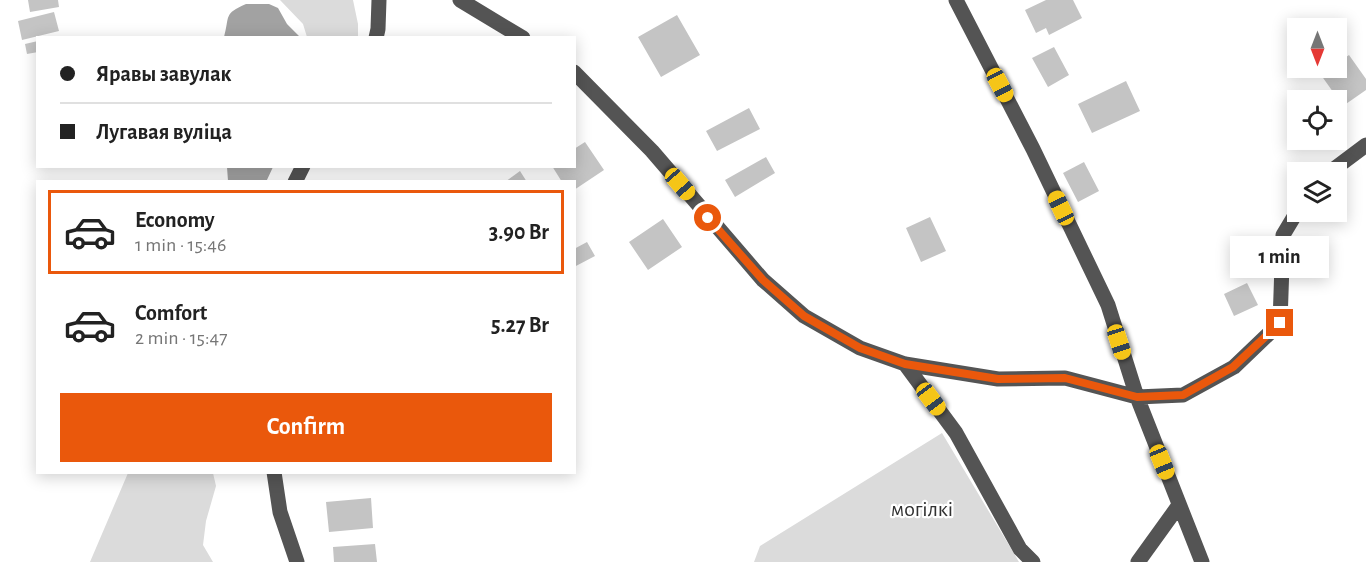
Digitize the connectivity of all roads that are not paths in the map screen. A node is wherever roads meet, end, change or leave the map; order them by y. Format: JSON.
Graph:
{"nodes":[{"id":1,"x":379,"y":0,"type":"edge"},
{"id":2,"x":460,"y":0,"type":"edge"},
{"id":3,"x":956,"y":0,"type":"edge"},
{"id":4,"x":376,"y":36,"type":"edge"},
{"id":5,"x":520,"y":36,"type":"edge"},
{"id":6,"x":576,"y":74,"type":"edge"},
{"id":7,"x":1366,"y":145,"type":"edge"},
{"id":8,"x":1343,"y":162,"type":"edge"},
{"id":9,"x":1291,"y":222,"type":"edge"},
{"id":10,"x":905,"y":364,"type":"junction"},
{"id":11,"x":1137,"y":397,"type":"junction"},
{"id":12,"x":274,"y":474,"type":"edge"},
{"id":13,"x":1179,"y":505,"type":"junction"},
{"id":14,"x":297,"y":562,"type":"edge"},
{"id":15,"x":1033,"y":562,"type":"edge"},
{"id":16,"x":1138,"y":562,"type":"edge"},
{"id":17,"x":1202,"y":562,"type":"edge"}],
"edges":[{"from":1,"to":4,"type":"street"},
{"from":2,"to":5,"type":"street"},
{"from":3,"to":11,"type":"street"},
{"from":6,"to":10,"type":"street"},
{"from":7,"to":8,"type":"street"},
{"from":9,"to":11,"type":"street"},
{"from":10,"to":11,"type":"street"},
{"from":10,"to":15,"type":"street"},
{"from":11,"to":13,"type":"street"},
{"from":12,"to":14,"type":"street"},
{"from":13,"to":16,"type":"street"},
{"from":13,"to":17,"type":"street"}]}
